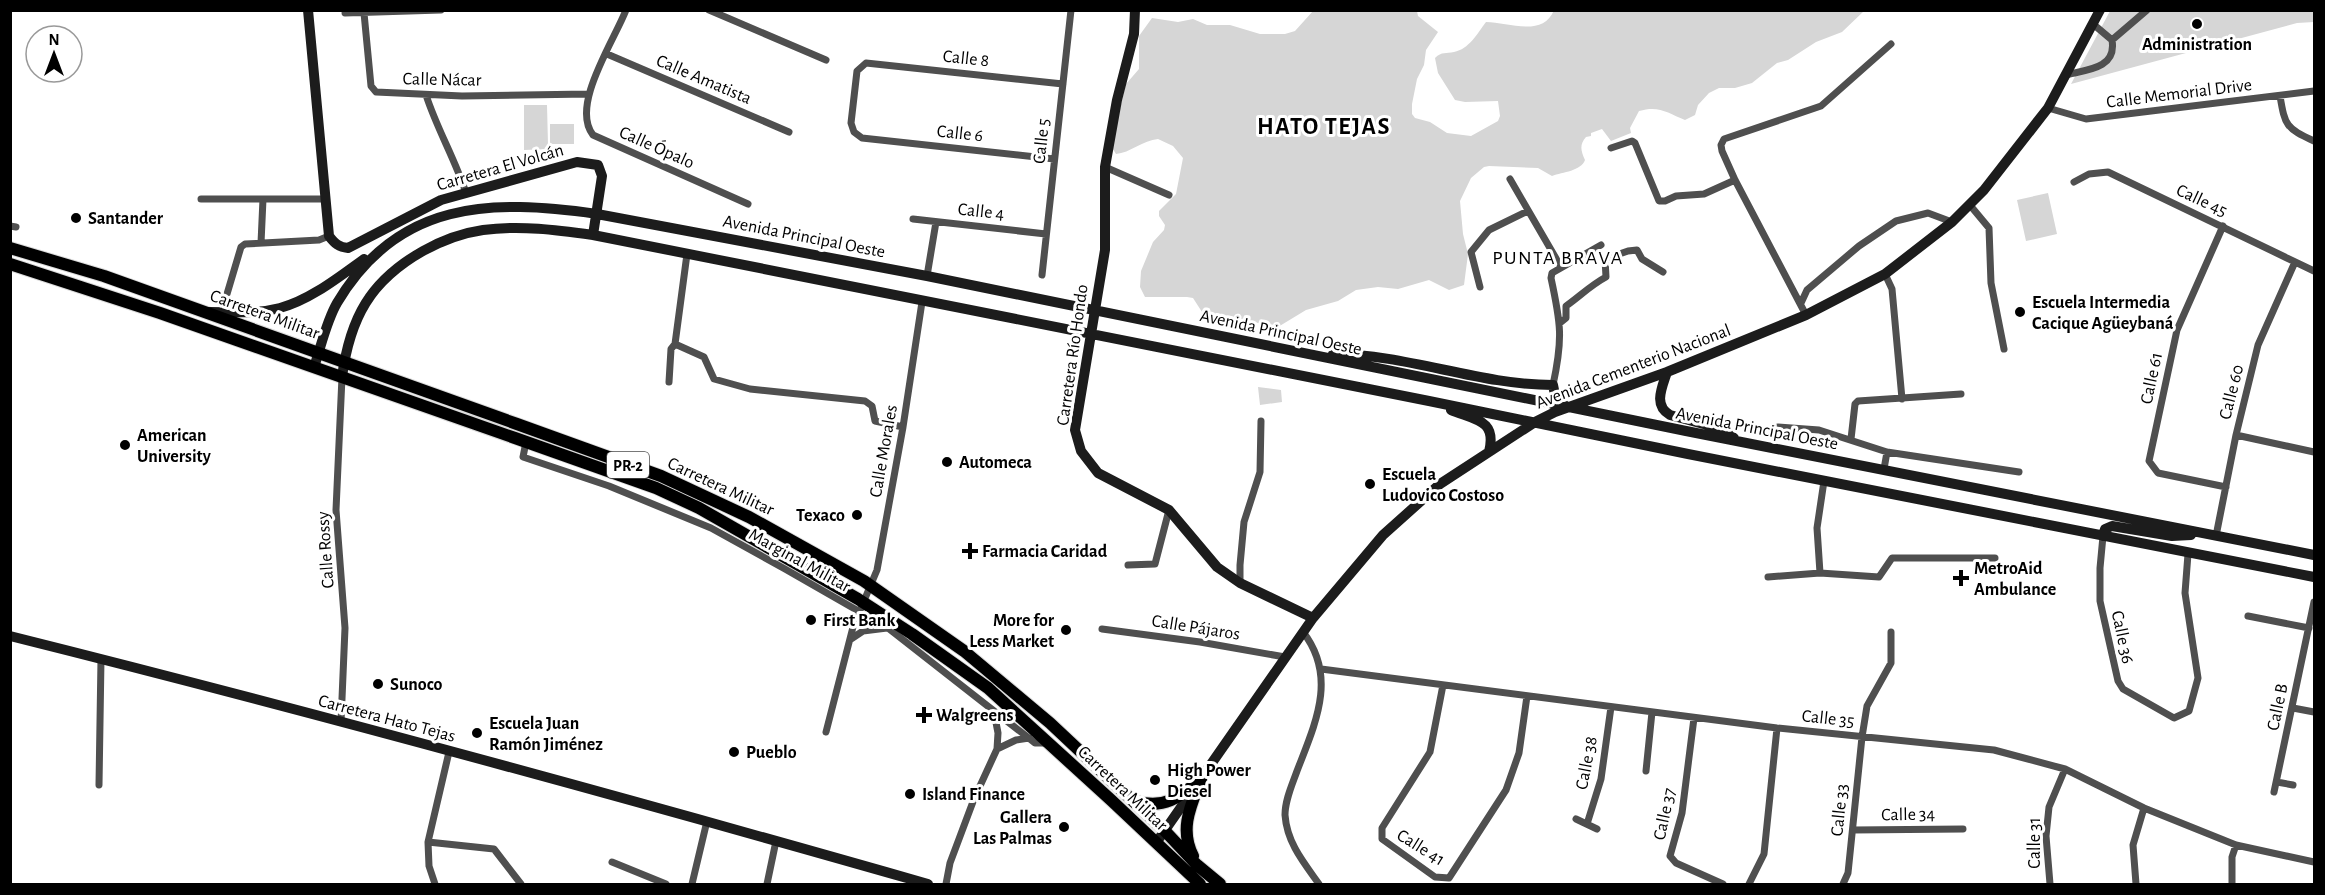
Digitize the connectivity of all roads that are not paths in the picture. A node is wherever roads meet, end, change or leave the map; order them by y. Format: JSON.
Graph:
{"nodes":[{"id":1,"x":308,"y":10,"type":"edge"},
{"id":2,"x":441,"y":10,"type":"edge"},
{"id":3,"x":626,"y":10,"type":"edge"},
{"id":4,"x":709,"y":10,"type":"edge"},
{"id":5,"x":1071,"y":10,"type":"edge"},
{"id":6,"x":1135,"y":10,"type":"edge"},
{"id":7,"x":2100,"y":10,"type":"edge"},
{"id":8,"x":2146,"y":10,"type":"edge"},
{"id":9,"x":345,"y":13,"type":"dead end"},
{"id":10,"x":364,"y":13,"type":"junction"},
{"id":11,"x":2092,"y":24,"type":"junction"},
{"id":12,"x":2112,"y":40,"type":"junction"},
{"id":13,"x":1891,"y":44,"type":"dead end"},
{"id":14,"x":607,"y":54,"type":"junction"},
{"id":15,"x":826,"y":60,"type":"dead end"},
{"id":16,"x":2065,"y":75,"type":"junction"},
{"id":17,"x":1063,"y":84,"type":"junction"},
{"id":18,"x":2314,"y":91,"type":"edge"},
{"id":19,"x":588,"y":94,"type":"junction"},
{"id":20,"x":426,"y":95,"type":"junction"},
{"id":21,"x":2280,"y":96,"type":"junction"},
{"id":22,"x":2048,"y":108,"type":"junction"},
{"id":23,"x":789,"y":132,"type":"dead end"},
{"id":24,"x":862,"y":138,"type":"joint"},
{"id":25,"x":2314,"y":141,"type":"edge"},
{"id":26,"x":1611,"y":148,"type":"dead end"},
{"id":27,"x":1054,"y":159,"type":"junction"},
{"id":28,"x":1105,"y":167,"type":"junction"},
{"id":29,"x":1509,"y":178,"type":"dead end"},
{"id":30,"x":1735,"y":180,"type":"junction"},
{"id":31,"x":2074,"y":182,"type":"dead end"},
{"id":32,"x":466,"y":193,"type":"junction"},
{"id":33,"x":1169,"y":195,"type":"dead end"},
{"id":34,"x":201,"y":198,"type":"dead end"},
{"id":35,"x":263,"y":198,"type":"junction"},
{"id":36,"x":325,"y":198,"type":"junction"},
{"id":37,"x":748,"y":204,"type":"dead end"},
{"id":38,"x":1969,"y":204,"type":"junction"},
{"id":39,"x":1528,"y":211,"type":"junction"},
{"id":40,"x":597,"y":214,"type":"junction"},
{"id":41,"x":913,"y":219,"type":"dead end"},
{"id":42,"x":936,"y":222,"type":"junction"},
{"id":43,"x":1952,"y":222,"type":"junction"},
{"id":44,"x":2223,"y":226,"type":"junction"},
{"id":45,"x":1046,"y":234,"type":"junction"},
{"id":46,"x":593,"y":235,"type":"junction"},
{"id":47,"x":329,"y":236,"type":"junction"},
{"id":48,"x":261,"y":243,"type":"junction"},
{"id":49,"x":1601,"y":245,"type":"dead end"},
{"id":50,"x":381,"y":247,"type":"junction"},
{"id":51,"x":10,"y":248,"type":"edge"},
{"id":52,"x":687,"y":254,"type":"junction"},
{"id":53,"x":2295,"y":262,"type":"junction"},
{"id":54,"x":10,"y":264,"type":"edge"},
{"id":55,"x":1561,"y":267,"type":"junction"},
{"id":56,"x":2314,"y":271,"type":"edge"},
{"id":57,"x":1663,"y":272,"type":"dead end"},
{"id":58,"x":1042,"y":274,"type":"dead end"},
{"id":59,"x":1885,"y":274,"type":"junction"},
{"id":60,"x":927,"y":276,"type":"junction"},
{"id":61,"x":1480,"y":287,"type":"dead end"},
{"id":62,"x":227,"y":294,"type":"dead end"},
{"id":63,"x":922,"y":302,"type":"junction"},
{"id":64,"x":1801,"y":303,"type":"junction"},
{"id":65,"x":1095,"y":311,"type":"junction"},
{"id":66,"x":206,"y":312,"type":"junction"},
{"id":67,"x":1806,"y":315,"type":"junction"},
{"id":68,"x":1561,"y":322,"type":"junction"},
{"id":69,"x":1091,"y":333,"type":"junction"},
{"id":70,"x":675,"y":344,"type":"junction"},
{"id":71,"x":2004,"y":349,"type":"dead end"},
{"id":72,"x":319,"y":353,"type":"junction"},
{"id":73,"x":1311,"y":354,"type":"junction"},
{"id":74,"x":344,"y":362,"type":"junction"},
{"id":75,"x":314,"y":367,"type":"junction"},
{"id":76,"x":1667,"y":372,"type":"junction"},
{"id":77,"x":342,"y":377,"type":"junction"},
{"id":78,"x":669,"y":381,"type":"dead end"},
{"id":79,"x":1553,"y":386,"type":"junction"},
{"id":80,"x":1961,"y":394,"type":"dead end"},
{"id":81,"x":1902,"y":399,"type":"junction"},
{"id":82,"x":1429,"y":401,"type":"junction"},
{"id":83,"x":1567,"y":407,"type":"junction"},
{"id":84,"x":1261,"y":421,"type":"dead end"},
{"id":85,"x":1535,"y":422,"type":"junction"},
{"id":86,"x":1778,"y":427,"type":"dead end"},
{"id":87,"x":903,"y":428,"type":"junction"},
{"id":88,"x":2236,"y":435,"type":"junction"},
{"id":89,"x":1851,"y":439,"type":"junction"},
{"id":90,"x":1737,"y":440,"type":"junction"},
{"id":91,"x":1489,"y":452,"type":"junction"},
{"id":92,"x":1887,"y":452,"type":"junction"},
{"id":93,"x":2314,"y":452,"type":"edge"},
{"id":94,"x":1884,"y":469,"type":"junction"},
{"id":95,"x":2019,"y":472,"type":"dead end"},
{"id":96,"x":1824,"y":481,"type":"junction"},
{"id":97,"x":2226,"y":487,"type":"junction"},
{"id":98,"x":1169,"y":510,"type":"junction"},
{"id":99,"x":2203,"y":533,"type":"junction"},
{"id":100,"x":2103,"y":536,"type":"junction"},
{"id":101,"x":2216,"y":536,"type":"junction"},
{"id":102,"x":2188,"y":554,"type":"junction"},
{"id":103,"x":2314,"y":555,"type":"edge"},
{"id":104,"x":1995,"y":558,"type":"dead end"},
{"id":105,"x":1128,"y":565,"type":"dead end"},
{"id":106,"x":1820,"y":573,"type":"junction"},
{"id":107,"x":1768,"y":577,"type":"dead end"},
{"id":108,"x":2314,"y":577,"type":"edge"},
{"id":109,"x":1240,"y":583,"type":"junction"},
{"id":110,"x":870,"y":585,"type":"junction"},
{"id":111,"x":2314,"y":602,"type":"edge"},
{"id":112,"x":861,"y":607,"type":"junction"},
{"id":113,"x":2248,"y":616,"type":"dead end"},
{"id":114,"x":1313,"y":618,"type":"junction"},
{"id":115,"x":888,"y":628,"type":"junction"},
{"id":116,"x":2309,"y":628,"type":"junction"},
{"id":117,"x":1102,"y":629,"type":"dead end"},
{"id":118,"x":1303,"y":632,"type":"junction"},
{"id":119,"x":1892,"y":632,"type":"dead end"},
{"id":120,"x":10,"y":636,"type":"edge"},
{"id":121,"x":851,"y":639,"type":"junction"},
{"id":122,"x":1285,"y":657,"type":"junction"},
{"id":123,"x":101,"y":659,"type":"junction"},
{"id":124,"x":1321,"y":669,"type":"junction"},
{"id":125,"x":1443,"y":685,"type":"junction"},
{"id":126,"x":1527,"y":696,"type":"junction"},
{"id":127,"x":1611,"y":707,"type":"junction"},
{"id":128,"x":2292,"y":708,"type":"junction"},
{"id":129,"x":994,"y":712,"type":"junction"},
{"id":130,"x":1652,"y":712,"type":"junction"},
{"id":131,"x":2314,"y":712,"type":"edge"},
{"id":132,"x":1694,"y":718,"type":"junction"},
{"id":133,"x":341,"y":722,"type":"junction"},
{"id":134,"x":1778,"y":728,"type":"junction"},
{"id":135,"x":826,"y":732,"type":"dead end"},
{"id":136,"x":1862,"y":737,"type":"junction"},
{"id":137,"x":1029,"y":738,"type":"junction"},
{"id":138,"x":1048,"y":743,"type":"junction"},
{"id":139,"x":997,"y":749,"type":"junction"},
{"id":140,"x":449,"y":752,"type":"junction"},
{"id":141,"x":2066,"y":769,"type":"junction"},
{"id":142,"x":1646,"y":771,"type":"dead end"},
{"id":143,"x":1201,"y":779,"type":"junction"},
{"id":144,"x":2277,"y":782,"type":"junction"},
{"id":145,"x":99,"y":785,"type":"dead end"},
{"id":146,"x":2294,"y":785,"type":"dead end"},
{"id":147,"x":2274,"y":792,"type":"dead end"},
{"id":148,"x":1132,"y":799,"type":"junction"},
{"id":149,"x":2144,"y":808,"type":"junction"},
{"id":150,"x":1576,"y":819,"type":"dead end"},
{"id":151,"x":707,"y":821,"type":"junction"},
{"id":152,"x":1587,"y":824,"type":"junction"},
{"id":153,"x":1597,"y":829,"type":"dead end"},
{"id":154,"x":1963,"y":829,"type":"dead end"},
{"id":155,"x":1852,"y":830,"type":"junction"},
{"id":156,"x":1165,"y":831,"type":"junction"},
{"id":157,"x":776,"y":841,"type":"junction"},
{"id":158,"x":428,"y":842,"type":"junction"},
{"id":159,"x":1156,"y":843,"type":"junction"},
{"id":160,"x":2236,"y":845,"type":"junction"},
{"id":161,"x":612,"y":862,"type":"dead end"},
{"id":162,"x":2314,"y":862,"type":"edge"},
{"id":163,"x":1197,"y":865,"type":"junction"},
{"id":164,"x":435,"y":885,"type":"edge"},
{"id":165,"x":521,"y":885,"type":"edge"},
{"id":166,"x":666,"y":885,"type":"edge"},
{"id":167,"x":692,"y":885,"type":"edge"},
{"id":168,"x":767,"y":885,"type":"edge"},
{"id":169,"x":928,"y":885,"type":"edge"},
{"id":170,"x":946,"y":885,"type":"edge"},
{"id":171,"x":1200,"y":885,"type":"edge"},
{"id":172,"x":1221,"y":885,"type":"edge"},
{"id":173,"x":1319,"y":885,"type":"edge"},
{"id":174,"x":1723,"y":885,"type":"edge"},
{"id":175,"x":1749,"y":885,"type":"edge"},
{"id":176,"x":1844,"y":885,"type":"edge"},
{"id":177,"x":2050,"y":885,"type":"edge"},
{"id":178,"x":2136,"y":885,"type":"edge"},
{"id":179,"x":2232,"y":885,"type":"edge"}],
"edges":[{"from":1,"to":36,"type":"main road"},
{"from":2,"to":10,"type":"street"},
{"from":3,"to":14,"type":"street"},
{"from":4,"to":15,"type":"street"},
{"from":5,"to":17,"type":"street","name":"Calle 5"},
{"from":6,"to":28,"type":"main road","name":"Carretera Río Hondo"},
{"from":7,"to":11,"type":"main road","name":"Avenida Cementerio Nacional"},
{"from":8,"to":12,"type":"street"},
{"from":9,"to":10,"type":"street"},
{"from":10,"to":20,"type":"street","name":"Calle Nácar"},
{"from":11,"to":12,"type":"street"},
{"from":11,"to":16,"type":"main road","name":"Avenida Cementerio Nacional"},
{"from":12,"to":16,"type":"street"},
{"from":13,"to":30,"type":"street"},
{"from":14,"to":19,"type":"street"},
{"from":14,"to":23,"type":"street","name":"Calle Amatista"},
{"from":16,"to":22,"type":"main road","name":"Avenida Cementerio Nacional"},
{"from":17,"to":24,"type":"street","name":"Calle 8"},
{"from":17,"to":27,"type":"street","name":"Calle 5"},
{"from":18,"to":21,"type":"street","name":"Calle Memorial Drive"},
{"from":19,"to":20,"type":"street","name":"Calle Nácar"},
{"from":19,"to":37,"type":"street","name":"Calle Ópalo"},
{"from":20,"to":32,"type":"street"},
{"from":21,"to":22,"type":"street","name":"Calle Memorial Drive"},
{"from":21,"to":25,"type":"street"},
{"from":22,"to":38,"type":"main road","name":"Avenida Cementerio Nacional"},
{"from":24,"to":27,"type":"street","name":"Calle 6"},
{"from":26,"to":30,"type":"street"},
{"from":27,"to":45,"type":"street","name":"Calle 5"},
{"from":28,"to":33,"type":"street"},
{"from":28,"to":65,"type":"main road","name":"Carretera Río Hondo"},
{"from":29,"to":39,"type":"street"},
{"from":30,"to":64,"type":"street"},
{"from":31,"to":44,"type":"street","name":"Calle 45"},
{"from":32,"to":40,"type":"main road","name":"Carretera El Volcán"},
{"from":32,"to":47,"type":"main road","name":"Carretera El Volcán"},
{"from":34,"to":35,"type":"street"},
{"from":35,"to":36,"type":"street"},
{"from":35,"to":48,"type":"street"},
{"from":36,"to":47,"type":"main road"},
{"from":38,"to":43,"type":"main road","name":"Avenida Cementerio Nacional"},
{"from":38,"to":71,"type":"street"},
{"from":39,"to":55,"type":"street"},
{"from":39,"to":61,"type":"street"},
{"from":40,"to":46,"type":"main road","name":"Carretera El Volcán"},
{"from":40,"to":50,"type":"main road","name":"Avenida Principal Oeste"},
{"from":40,"to":60,"type":"main road","name":"Avenida Principal Oeste"},
{"from":41,"to":42,"type":"street","name":"Calle 4"},
{"from":42,"to":45,"type":"street","name":"Calle 4"},
{"from":42,"to":60,"type":"street"},
{"from":43,"to":59,"type":"main road","name":"Avenida Cementerio Nacional"},
{"from":43,"to":64,"type":"street"},
{"from":44,"to":53,"type":"street","name":"Calle 45"},
{"from":44,"to":97,"type":"street","name":"Calle 61"},
{"from":45,"to":58,"type":"street","name":"Calle 5"},
{"from":46,"to":52,"type":"main road"},
{"from":46,"to":74,"type":"main road"},
{"from":47,"to":48,"type":"street"},
{"from":48,"to":62,"type":"street"},
{"from":49,"to":55,"type":"street"},
{"from":50,"to":66,"type":"main road"},
{"from":50,"to":72,"type":"main road","name":"Avenida Principal Oeste"},
{"from":51,"to":66,"type":"main road","name":"Carretera Militar","number":"PR-2"},
{"from":52,"to":63,"type":"main road"},
{"from":52,"to":70,"type":"street"},
{"from":53,"to":56,"type":"street","name":"Calle 45"},
{"from":53,"to":88,"type":"street","name":"Calle 60"},
{"from":54,"to":75,"type":"main road","name":"Carretera Militar","number":"PR-2"},
{"from":55,"to":68,"type":"street"},
{"from":57,"to":68,"type":"street"},
{"from":59,"to":67,"type":"main road","name":"Avenida Cementerio Nacional"},
{"from":59,"to":81,"type":"street"},
{"from":60,"to":65,"type":"main road","name":"Avenida Principal Oeste"},
{"from":63,"to":69,"type":"main road"},
{"from":63,"to":87,"type":"street","name":"Calle Morales"},
{"from":64,"to":67,"type":"street"},
{"from":65,"to":69,"type":"main road","name":"Carretera Río Hondo"},
{"from":65,"to":73,"type":"main road","name":"Avenida Principal Oeste"},
{"from":66,"to":72,"type":"main road","name":"Carretera Militar","number":"PR-2"},
{"from":67,"to":76,"type":"main road","name":"Avenida Cementerio Nacional"},
{"from":68,"to":79,"type":"street"},
{"from":69,"to":82,"type":"main road"},
{"from":69,"to":98,"type":"main road","name":"Carretera Río Hondo"},
{"from":70,"to":78,"type":"street"},
{"from":70,"to":87,"type":"street"},
{"from":72,"to":74,"type":"main road","name":"Carretera Militar","number":"PR-2"},
{"from":72,"to":75,"type":"main road","name":"Avenida Principal Oeste"},
{"from":73,"to":79,"type":"main road"},
{"from":73,"to":83,"type":"main road","name":"Avenida Principal Oeste"},
{"from":74,"to":77,"type":"main road"},
{"from":74,"to":110,"type":"main road","name":"Carretera Militar","number":"PR-2"},
{"from":75,"to":77,"type":"main road","name":"Carretera Militar","number":"PR-2"},
{"from":76,"to":83,"type":"main road","name":"Avenida Cementerio Nacional"},
{"from":76,"to":90,"type":"main road"},
{"from":77,"to":112,"type":"main road","name":"Carretera Militar","number":"PR-2"},
{"from":77,"to":133,"type":"street","name":"Calle Rossy"},
{"from":79,"to":83,"type":"main road"},
{"from":80,"to":81,"type":"street"},
{"from":81,"to":89,"type":"street"},
{"from":82,"to":85,"type":"main road"},
{"from":82,"to":91,"type":"main road"},
{"from":83,"to":85,"type":"main road","name":"Avenida Cementerio Nacional"},
{"from":83,"to":90,"type":"main road","name":"Avenida Principal Oeste"},
{"from":84,"to":109,"type":"street"},
{"from":85,"to":91,"type":"main road","name":"Avenida Cementerio Nacional"},
{"from":85,"to":96,"type":"main road"},
{"from":86,"to":89,"type":"street"},
{"from":87,"to":110,"type":"street","name":"Calle Morales"},
{"from":88,"to":93,"type":"street"},
{"from":88,"to":97,"type":"street","name":"Calle 60"},
{"from":89,"to":92,"type":"street"},
{"from":90,"to":94,"type":"main road","name":"Avenida Principal Oeste"},
{"from":91,"to":114,"type":"main road","name":"Avenida Cementerio Nacional"},
{"from":92,"to":94,"type":"street"},
{"from":92,"to":95,"type":"street"},
{"from":94,"to":99,"type":"main road","name":"Avenida Principal Oeste"},
{"from":96,"to":100,"type":"main road"},
{"from":96,"to":106,"type":"street"},
{"from":97,"to":101,"type":"street","name":"Calle 60"},
{"from":98,"to":105,"type":"street"},
{"from":98,"to":109,"type":"main road","name":"Carretera Río Hondo"},
{"from":99,"to":100,"type":"main road"},
{"from":99,"to":101,"type":"main road","name":"Avenida Principal Oeste"},
{"from":100,"to":102,"type":"main road"},
{"from":100,"to":102,"type":"street","name":"Calle 36"},
{"from":101,"to":103,"type":"main road","name":"Avenida Principal Oeste"},
{"from":102,"to":108,"type":"main road"},
{"from":104,"to":106,"type":"street"},
{"from":106,"to":107,"type":"street"},
{"from":109,"to":114,"type":"main road","name":"Carretera Río Hondo"},
{"from":110,"to":112,"type":"street","name":"Calle Morales"},
{"from":110,"to":148,"type":"main road","name":"Carretera Militar","number":"PR-2"},
{"from":111,"to":116,"type":"street","name":"Calle B"},
{"from":112,"to":115,"type":"street","name":"Marginal Militar"},
{"from":112,"to":121,"type":"street","name":"Calle Morales"},
{"from":112,"to":138,"type":"main road","name":"Carretera Militar","number":"PR-2"},
{"from":113,"to":116,"type":"street"},
{"from":114,"to":118,"type":"main road","name":"Avenida Cementerio Nacional"},
{"from":115,"to":121,"type":"street"},
{"from":115,"to":129,"type":"street","name":"Marginal Militar"},
{"from":116,"to":128,"type":"street","name":"Calle B"},
{"from":117,"to":122,"type":"street","name":"Calle Pájaros"},
{"from":118,"to":122,"type":"main road","name":"Avenida Cementerio Nacional"},
{"from":118,"to":124,"type":"street"},
{"from":119,"to":136,"type":"street","name":"Calle 33"},
{"from":120,"to":123,"type":"main road","name":"Carretera Hato Tejas"},
{"from":121,"to":135,"type":"street","name":"Calle Morales"},
{"from":122,"to":143,"type":"main road","name":"Avenida Cementerio Nacional"},
{"from":123,"to":133,"type":"main road","name":"Carretera Hato Tejas"},
{"from":123,"to":145,"type":"street"},
{"from":124,"to":125,"type":"street","name":"Calle 35"},
{"from":124,"to":173,"type":"street"},
{"from":125,"to":126,"type":"street","name":"Calle 35"},
{"from":125,"to":126,"type":"street","name":"Calle 41"},
{"from":126,"to":127,"type":"street","name":"Calle 35"},
{"from":127,"to":130,"type":"street","name":"Calle 35"},
{"from":127,"to":152,"type":"street","name":"Calle 38"},
{"from":128,"to":131,"type":"street"},
{"from":128,"to":144,"type":"street","name":"Calle B"},
{"from":129,"to":137,"type":"street","name":"Marginal Militar"},
{"from":129,"to":139,"type":"street"},
{"from":130,"to":132,"type":"street","name":"Calle 35"},
{"from":130,"to":142,"type":"street"},
{"from":132,"to":134,"type":"street","name":"Calle 35"},
{"from":132,"to":174,"type":"street","name":"Calle 37"},
{"from":133,"to":140,"type":"main road","name":"Carretera Hato Tejas"},
{"from":134,"to":136,"type":"street","name":"Calle 35"},
{"from":134,"to":175,"type":"street"},
{"from":136,"to":141,"type":"street","name":"Calle 35"},
{"from":136,"to":155,"type":"street","name":"Calle 33"},
{"from":137,"to":138,"type":"street","name":"Marginal Militar"},
{"from":137,"to":139,"type":"street"},
{"from":138,"to":159,"type":"main road","name":"Carretera Militar","number":"PR-2"},
{"from":139,"to":170,"type":"street"},
{"from":140,"to":151,"type":"main road","name":"Carretera Hato Tejas"},
{"from":140,"to":158,"type":"street"},
{"from":141,"to":149,"type":"street","name":"Calle 35"},
{"from":141,"to":177,"type":"street","name":"Calle 31"},
{"from":143,"to":148,"type":"main road"},
{"from":143,"to":156,"type":"main road","name":"Avenida Cementerio Nacional"},
{"from":143,"to":163,"type":"main road"},
{"from":144,"to":146,"type":"street"},
{"from":144,"to":147,"type":"street","name":"Calle B"},
{"from":148,"to":156,"type":"main road","name":"Carretera Militar","number":"PR-2"},
{"from":149,"to":160,"type":"street","name":"Calle 35"},
{"from":149,"to":178,"type":"street"},
{"from":150,"to":152,"type":"street"},
{"from":151,"to":157,"type":"main road","name":"Carretera Hato Tejas"},
{"from":151,"to":167,"type":"street"},
{"from":152,"to":153,"type":"street"},
{"from":154,"to":155,"type":"street","name":"Calle 34"},
{"from":155,"to":176,"type":"street","name":"Calle 33"},
{"from":156,"to":159,"type":"main road","name":"Avenida Cementerio Nacional"},
{"from":156,"to":163,"type":"main road","name":"Carretera Militar","number":"PR-2"},
{"from":157,"to":168,"type":"street"},
{"from":157,"to":169,"type":"main road","name":"Carretera Hato Tejas"},
{"from":158,"to":164,"type":"street"},
{"from":158,"to":165,"type":"street"},
{"from":159,"to":171,"type":"main road","name":"Carretera Militar","number":"PR-2"},
{"from":160,"to":162,"type":"street","name":"Calle 35"},
{"from":160,"to":179,"type":"street"},
{"from":161,"to":166,"type":"street"},
{"from":163,"to":172,"type":"main road","name":"Carretera Militar","number":"PR-2"}]}
